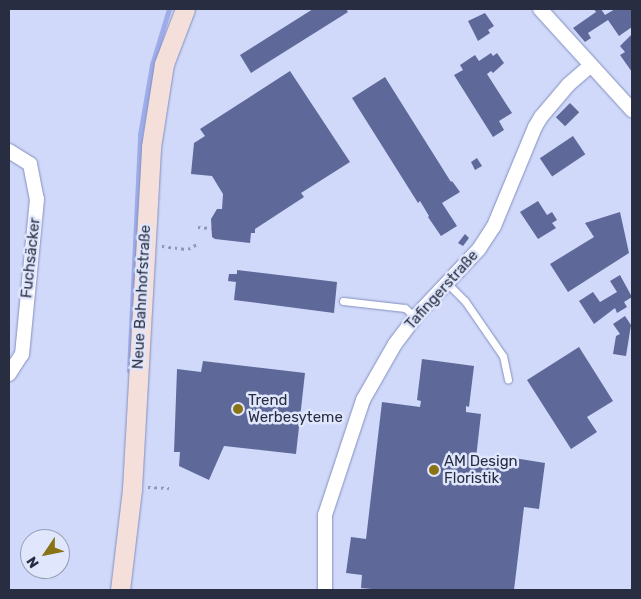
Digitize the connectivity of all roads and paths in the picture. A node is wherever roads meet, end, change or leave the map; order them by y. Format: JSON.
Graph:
{"nodes":[{"id":1,"x":185,"y":9,"type":"edge"},
{"id":2,"x":540,"y":9,"type":"edge"},
{"id":3,"x":590,"y":66,"type":"junction"},
{"id":4,"x":632,"y":110,"type":"edge"},
{"id":5,"x":9,"y":151,"type":"edge"},
{"id":6,"x":198,"y":227,"type":"dead end"},
{"id":7,"x":212,"y":228,"type":"dead end"},
{"id":8,"x":197,"y":244,"type":"dead end"},
{"id":9,"x":157,"y":245,"type":"dead end"},
{"id":10,"x":447,"y":283,"type":"junction"},
{"id":11,"x":343,"y":301,"type":"dead end"},
{"id":12,"x":415,"y":316,"type":"junction"},
{"id":13,"x":9,"y":374,"type":"edge"},
{"id":14,"x":508,"y":379,"type":"dead end"},
{"id":15,"x":146,"y":487,"type":"dead end"},
{"id":16,"x":169,"y":488,"type":"dead end"},
{"id":17,"x":120,"y":590,"type":"edge"},
{"id":18,"x":325,"y":590,"type":"edge"}],
"edges":[{"from":1,"to":17,"type":"main road","name":"Neue Bahnhofstraße"},
{"from":2,"to":3,"type":"street"},
{"from":3,"to":4,"type":"street"},
{"from":3,"to":10,"type":"street","name":"Tafingerstraße"},
{"from":5,"to":13,"type":"street","name":"Fuchsäcker"},
{"from":6,"to":7,"type":"path"},
{"from":8,"to":9,"type":"path"},
{"from":10,"to":12,"type":"street","name":"Tafingerstraße"},
{"from":10,"to":14,"type":"lane"},
{"from":11,"to":12,"type":"lane"},
{"from":12,"to":18,"type":"street","name":"Tafingerstraße"},
{"from":15,"to":16,"type":"path"}]}
